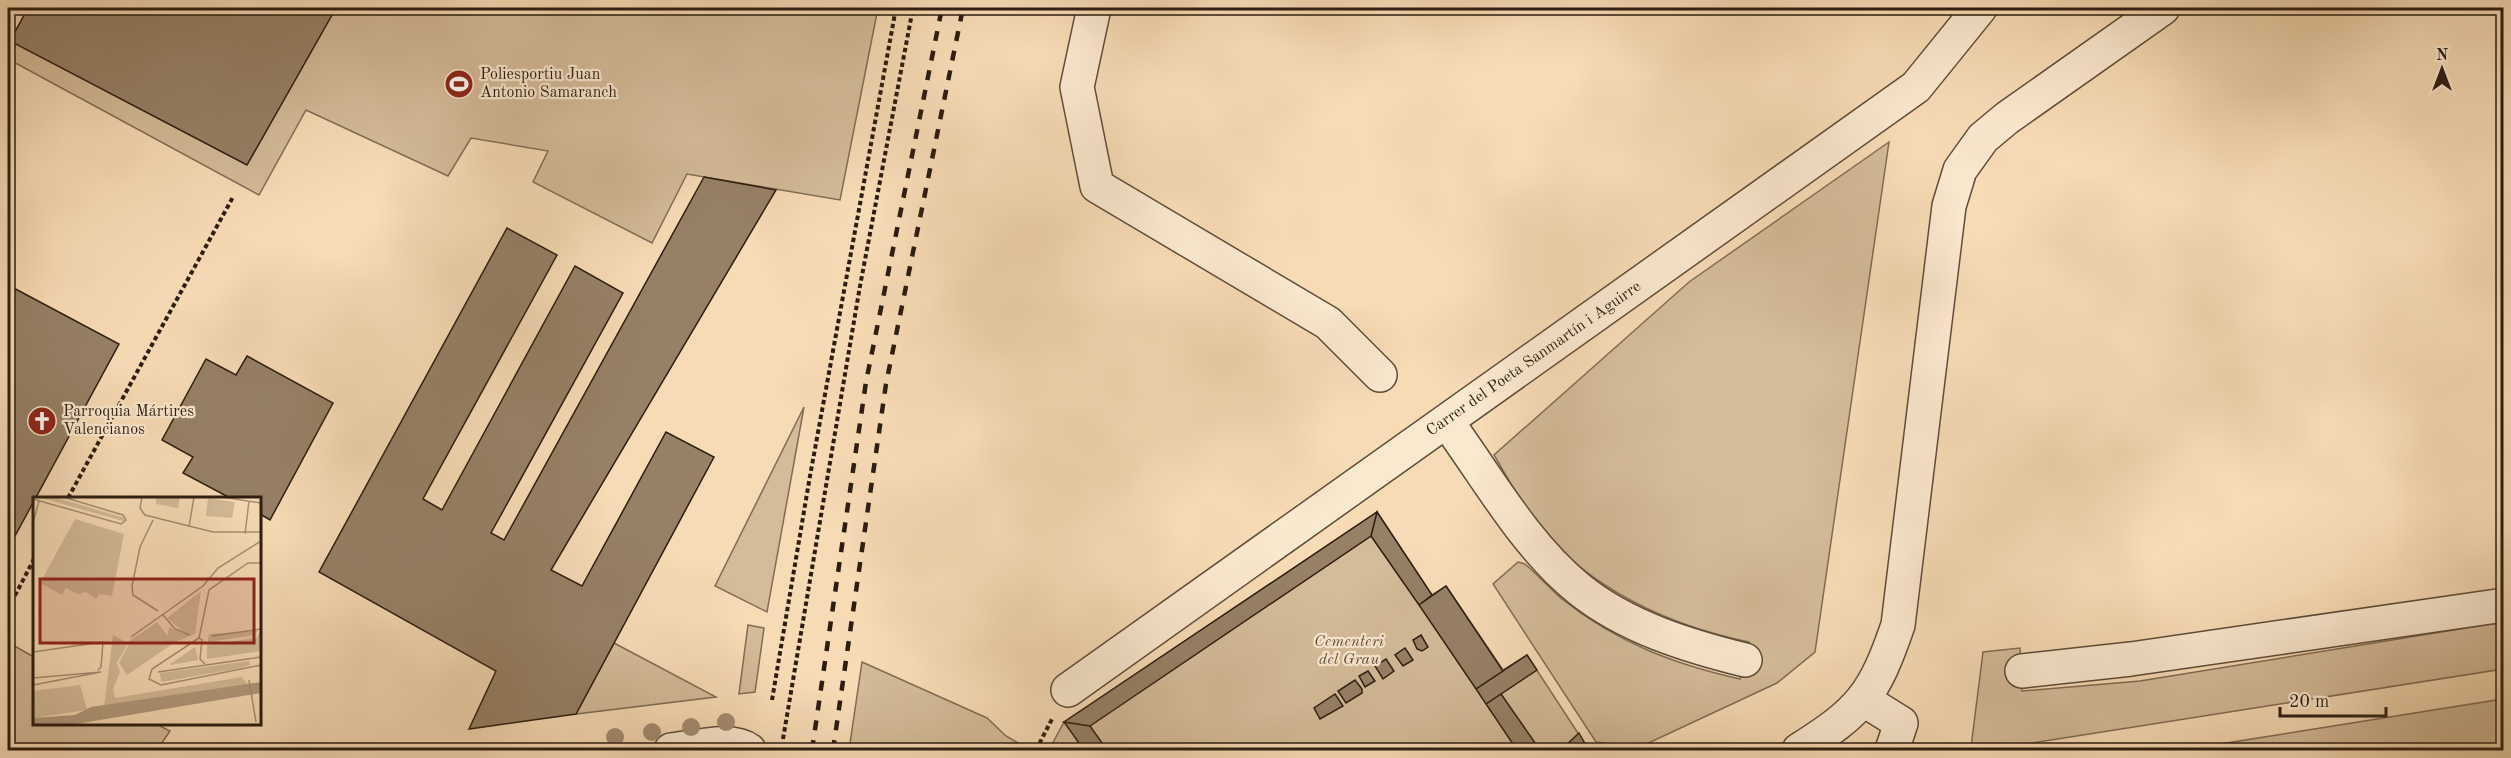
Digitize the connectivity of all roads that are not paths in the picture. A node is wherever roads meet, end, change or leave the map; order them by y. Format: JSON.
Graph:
{"nodes":[{"id":1,"x":1094,"y":8,"type":"edge"},
{"id":2,"x":1980,"y":8,"type":"edge"},
{"id":3,"x":2163,"y":8,"type":"edge"},
{"id":4,"x":1380,"y":375,"type":"dead end"},
{"id":5,"x":1447,"y":422,"type":"junction"},
{"id":6,"x":2504,"y":605,"type":"edge"},
{"id":7,"x":1745,"y":660,"type":"dead end"},
{"id":8,"x":2022,"y":671,"type":"dead end"},
{"id":9,"x":1068,"y":690,"type":"dead end"},
{"id":10,"x":1864,"y":700,"type":"junction"},
{"id":11,"x":671,"y":750,"type":"edge"},
{"id":12,"x":749,"y":750,"type":"edge"},
{"id":13,"x":1799,"y":750,"type":"edge"},
{"id":14,"x":1892,"y":750,"type":"edge"}],
"edges":[{"from":1,"to":4,"type":"street"},
{"from":2,"to":5,"type":"street","name":"Carrer del Poeta Sanmartín i Aguirre"},
{"from":3,"to":10,"type":"street"},
{"from":5,"to":7,"type":"street"},
{"from":5,"to":9,"type":"street","name":"Carrer del Poeta Sanmartín i Aguirre"},
{"from":6,"to":8,"type":"street"},
{"from":10,"to":13,"type":"street"},
{"from":10,"to":14,"type":"street"},
{"from":11,"to":12,"type":"street"}]}
